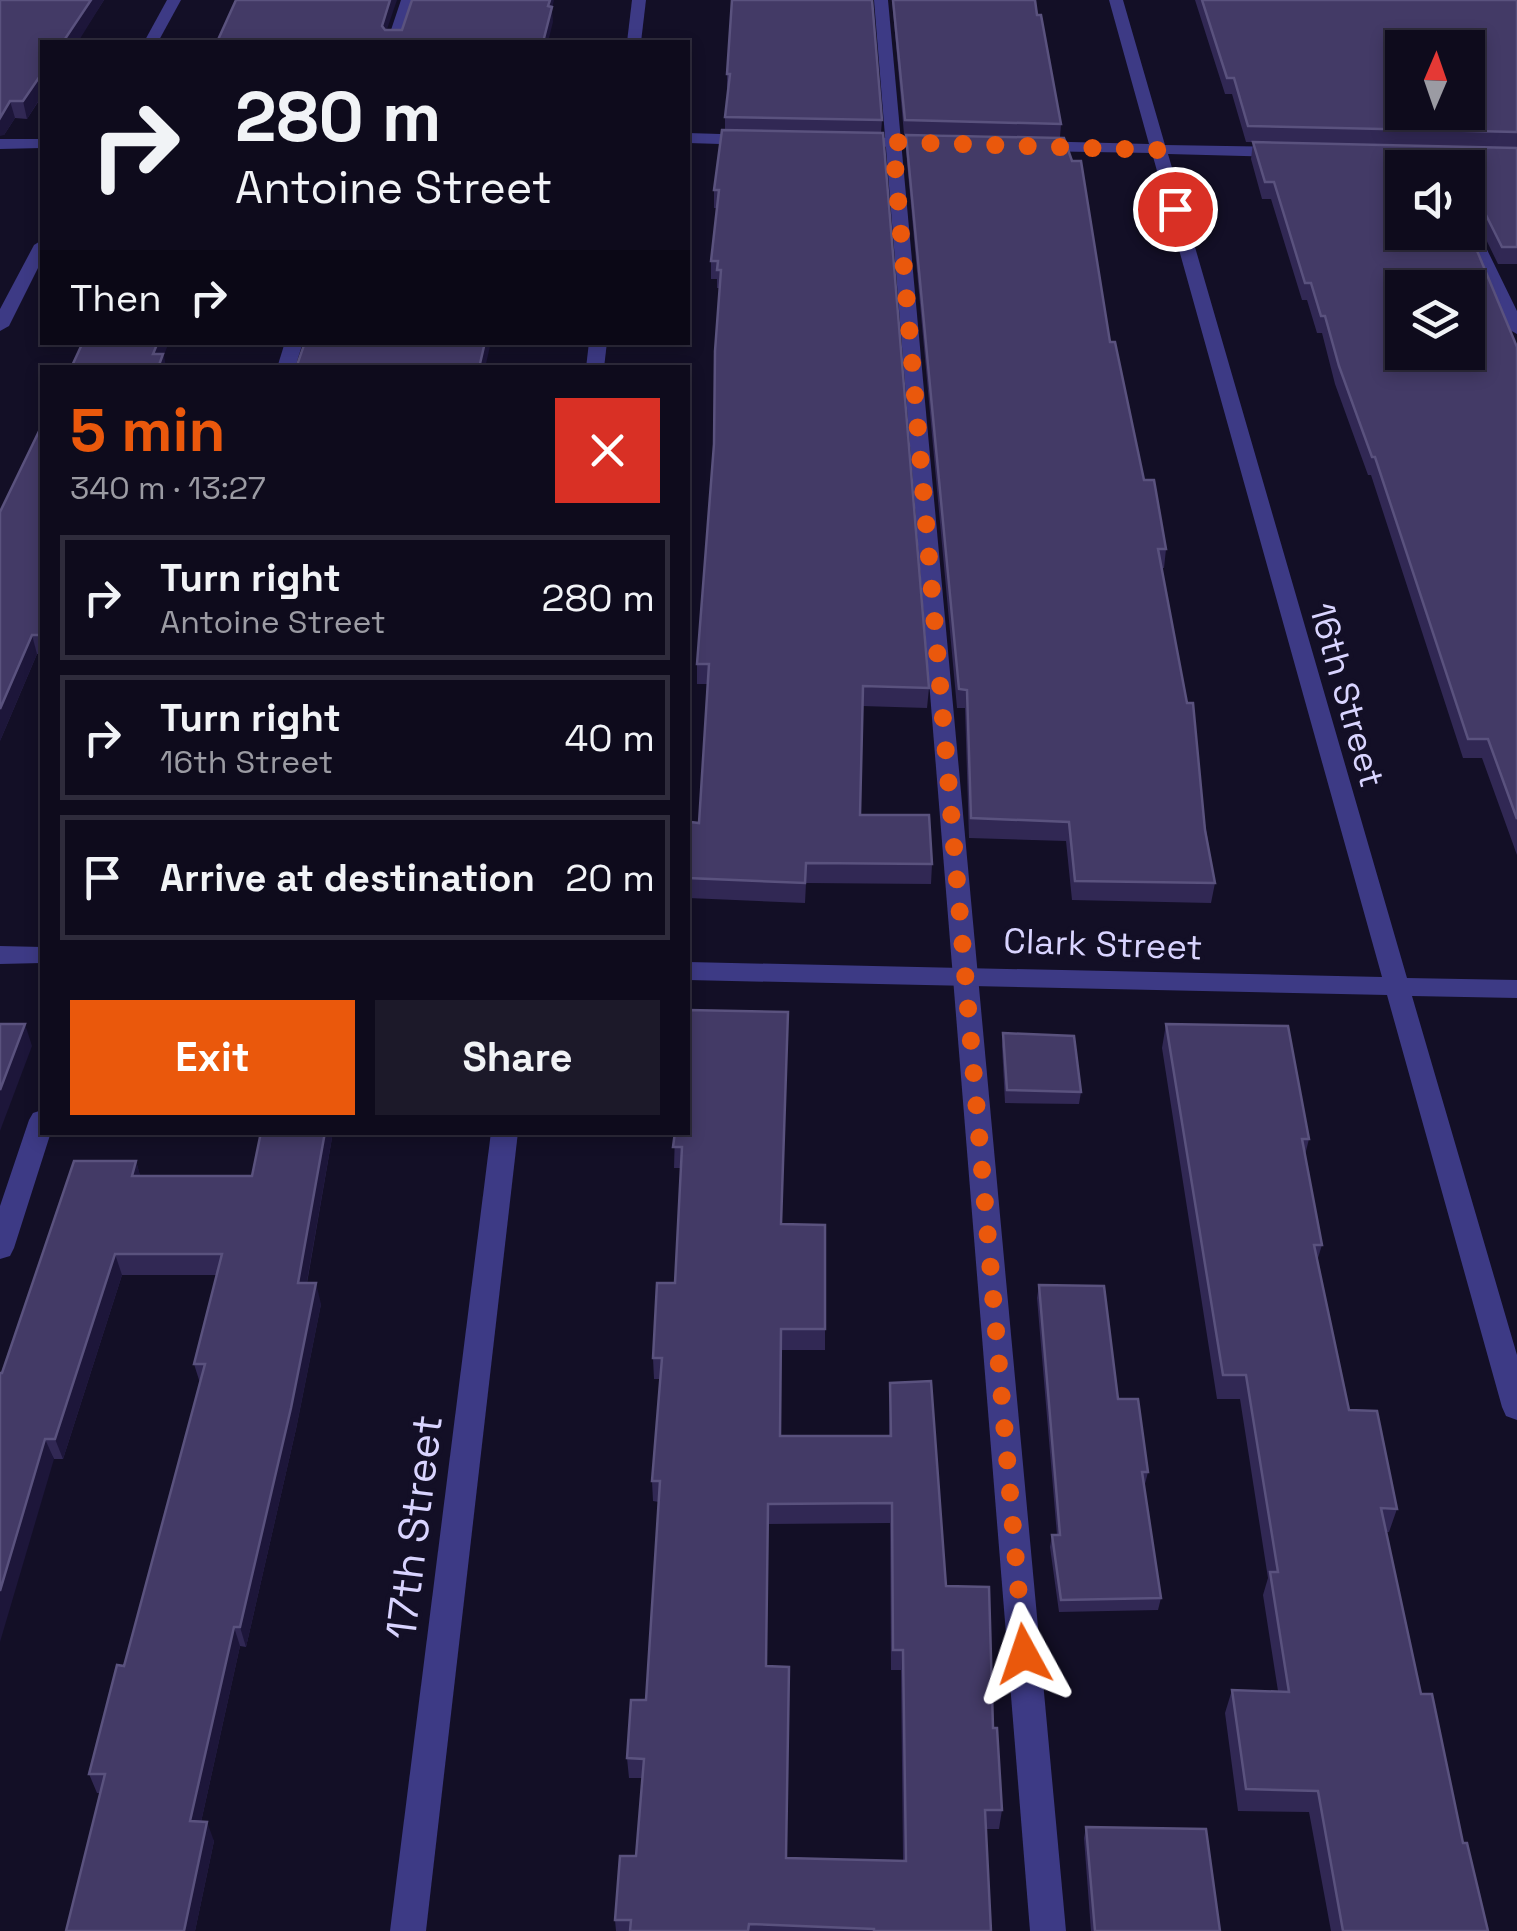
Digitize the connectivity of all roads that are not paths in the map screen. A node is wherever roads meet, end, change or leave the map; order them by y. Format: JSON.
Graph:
{"nodes":[{"id":1,"x":174,"y":0,"type":"edge"},
{"id":2,"x":408,"y":0,"type":"edge"},
{"id":3,"x":639,"y":0,"type":"edge"},
{"id":4,"x":881,"y":0,"type":"edge"},
{"id":5,"x":1116,"y":0,"type":"edge"},
{"id":6,"x":152,"y":40,"type":"edge"},
{"id":7,"x":395,"y":40,"type":"edge"},
{"id":8,"x":634,"y":40,"type":"edge"},
{"id":9,"x":690,"y":138,"type":"edge"},
{"id":10,"x":762,"y":140,"type":"edge"},
{"id":11,"x":837,"y":142,"type":"edge"},
{"id":12,"x":893,"y":142,"type":"junction"},
{"id":13,"x":0,"y":144,"type":"edge"},
{"id":14,"x":40,"y":144,"type":"edge"},
{"id":15,"x":950,"y":144,"type":"edge"},
{"id":16,"x":1006,"y":145,"type":"edge"},
{"id":17,"x":1158,"y":150,"type":"junction"},
{"id":18,"x":1296,"y":152,"type":"edge"},
{"id":19,"x":40,"y":249,"type":"edge"},
{"id":20,"x":1479,"y":250,"type":"edge"},
{"id":21,"x":0,"y":326,"type":"edge"},
{"id":22,"x":1517,"y":329,"type":"edge"},
{"id":23,"x":0,"y":954,"type":"edge"},
{"id":24,"x":40,"y":956,"type":"edge"},
{"id":25,"x":690,"y":971,"type":"edge"},
{"id":26,"x":966,"y":976,"type":"junction"},
{"id":27,"x":1396,"y":987,"type":"junction"},
{"id":28,"x":1517,"y":989,"type":"edge"},
{"id":29,"x":40,"y":1126,"type":"edge"},
{"id":30,"x":505,"y":1135,"type":"edge"},
{"id":31,"x":0,"y":1248,"type":"edge"},
{"id":32,"x":1517,"y":1407,"type":"edge"},
{"id":33,"x":408,"y":1931,"type":"edge"},
{"id":34,"x":1048,"y":1931,"type":"edge"}],
"edges":[{"from":1,"to":6,"type":"street"},
{"from":2,"to":7,"type":"street"},
{"from":3,"to":8,"type":"street"},
{"from":4,"to":12,"type":"street"},
{"from":5,"to":17,"type":"street","name":"16th Street"},
{"from":9,"to":10,"type":"street"},
{"from":11,"to":12,"type":"street"},
{"from":12,"to":15,"type":"street"},
{"from":12,"to":26,"type":"street"},
{"from":13,"to":14,"type":"street"},
{"from":16,"to":17,"type":"street"},
{"from":17,"to":18,"type":"street"},
{"from":17,"to":27,"type":"street","name":"16th Street"},
{"from":19,"to":21,"type":"street"},
{"from":20,"to":22,"type":"street"},
{"from":23,"to":24,"type":"street"},
{"from":25,"to":26,"type":"street","name":"Clark Street"},
{"from":26,"to":27,"type":"street","name":"Clark Street"},
{"from":26,"to":34,"type":"street"},
{"from":27,"to":28,"type":"street","name":"Clark Street"},
{"from":27,"to":32,"type":"street","name":"16th Street"},
{"from":29,"to":31,"type":"street"},
{"from":30,"to":33,"type":"street","name":"17th Street"}]}
